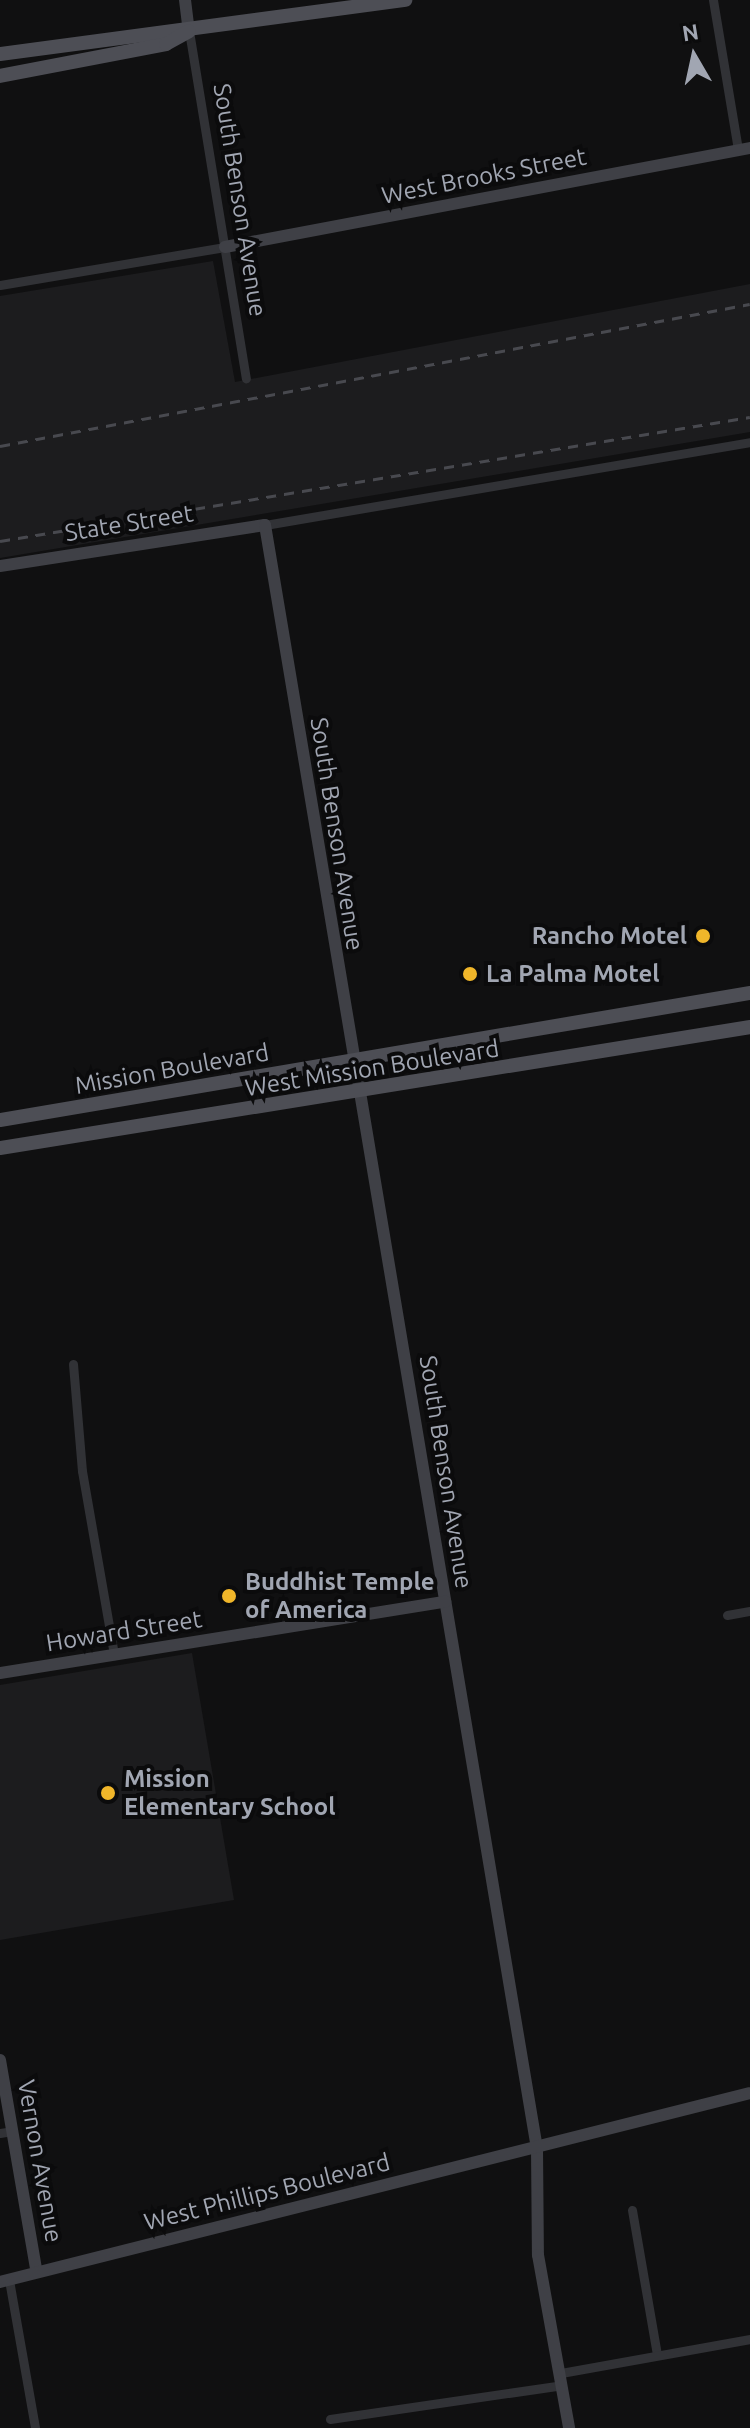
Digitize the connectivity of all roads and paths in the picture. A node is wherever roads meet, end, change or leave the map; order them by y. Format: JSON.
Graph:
{"nodes":[{"id":1,"x":185,"y":0,"type":"edge"},
{"id":2,"x":405,"y":0,"type":"edge"},
{"id":3,"x":713,"y":0,"type":"edge"},
{"id":4,"x":189,"y":31,"type":"junction"},
{"id":5,"x":49,"y":45,"type":"junction"},
{"id":6,"x":0,"y":54,"type":"edge"},
{"id":7,"x":0,"y":69,"type":"edge"},
{"id":8,"x":0,"y":76,"type":"edge"},
{"id":9,"x":744,"y":149,"type":"edge"},
{"id":10,"x":225,"y":247,"type":"junction"},
{"id":11,"x":0,"y":285,"type":"edge"},
{"id":12,"x":246,"y":378,"type":"dead end"},
{"id":13,"x":750,"y":442,"type":"edge"},
{"id":14,"x":265,"y":525,"type":"junction"},
{"id":15,"x":0,"y":566,"type":"edge"},
{"id":16,"x":750,"y":993,"type":"edge"},
{"id":17,"x":750,"y":1027,"type":"edge"},
{"id":18,"x":351,"y":1061,"type":"junction"},
{"id":19,"x":357,"y":1093,"type":"junction"},
{"id":20,"x":0,"y":1120,"type":"edge"},
{"id":21,"x":0,"y":1148,"type":"edge"},
{"id":22,"x":73,"y":1364,"type":"dead end"},
{"id":23,"x":445,"y":1602,"type":"junction"},
{"id":24,"x":750,"y":1611,"type":"edge"},
{"id":25,"x":727,"y":1615,"type":"dead end"},
{"id":26,"x":114,"y":1655,"type":"junction"},
{"id":27,"x":0,"y":1673,"type":"edge"},
{"id":28,"x":0,"y":2060,"type":"edge"},
{"id":29,"x":750,"y":2093,"type":"edge"},
{"id":30,"x":6,"y":2132,"type":"edge"},
{"id":31,"x":537,"y":2149,"type":"junction"},
{"id":32,"x":632,"y":2210,"type":"dead end"},
{"id":33,"x":36,"y":2269,"type":"junction"},
{"id":34,"x":4,"y":2281,"type":"edge"},
{"id":35,"x":750,"y":2339,"type":"edge"},
{"id":36,"x":657,"y":2355,"type":"junction"},
{"id":37,"x":562,"y":2379,"type":"junction"},
{"id":38,"x":330,"y":2419,"type":"dead end"},
{"id":39,"x":35,"y":2428,"type":"edge"},
{"id":40,"x":569,"y":2428,"type":"edge"}],
"edges":[{"from":1,"to":4,"type":"street"},
{"from":2,"to":4,"type":"main road"},
{"from":3,"to":9,"type":"street"},
{"from":4,"to":5,"type":"main road"},
{"from":4,"to":8,"type":"main road"},
{"from":4,"to":10,"type":"street","name":"South Benson Avenue"},
{"from":5,"to":6,"type":"main road"},
{"from":5,"to":7,"type":"main road"},
{"from":9,"to":10,"type":"street","name":"West Brooks Street"},
{"from":10,"to":11,"type":"street"},
{"from":10,"to":12,"type":"street","name":"South Benson Avenue"},
{"from":13,"to":14,"type":"street"},
{"from":14,"to":15,"type":"street","name":"State Street"},
{"from":14,"to":18,"type":"street","name":"South Benson Avenue"},
{"from":16,"to":18,"type":"main road","name":"West Mission Boulevard"},
{"from":17,"to":19,"type":"main road","name":"West Mission Boulevard"},
{"from":18,"to":19,"type":"street","name":"South Benson Avenue"},
{"from":18,"to":20,"type":"main road","name":"Mission Boulevard"},
{"from":19,"to":21,"type":"main road","name":"West Mission Boulevard"},
{"from":19,"to":23,"type":"street","name":"South Benson Avenue"},
{"from":22,"to":26,"type":"street"},
{"from":23,"to":26,"type":"street","name":"Howard Street"},
{"from":23,"to":31,"type":"street","name":"South Benson Avenue"},
{"from":24,"to":25,"type":"street"},
{"from":26,"to":27,"type":"street","name":"Howard Street"},
{"from":28,"to":30,"type":"street","name":"Vernon Avenue"},
{"from":29,"to":31,"type":"street","name":"West Phillips Boulevard"},
{"from":30,"to":33,"type":"street","name":"Vernon Avenue"},
{"from":31,"to":33,"type":"street","name":"West Phillips Boulevard"},
{"from":31,"to":37,"type":"street","name":"South Benson Avenue"},
{"from":32,"to":36,"type":"street"},
{"from":33,"to":34,"type":"street","name":"West Phillips Boulevard"},
{"from":34,"to":39,"type":"street"},
{"from":35,"to":36,"type":"street"},
{"from":36,"to":37,"type":"street"},
{"from":37,"to":38,"type":"street"},
{"from":37,"to":40,"type":"street","name":"South Benson Avenue"}]}
